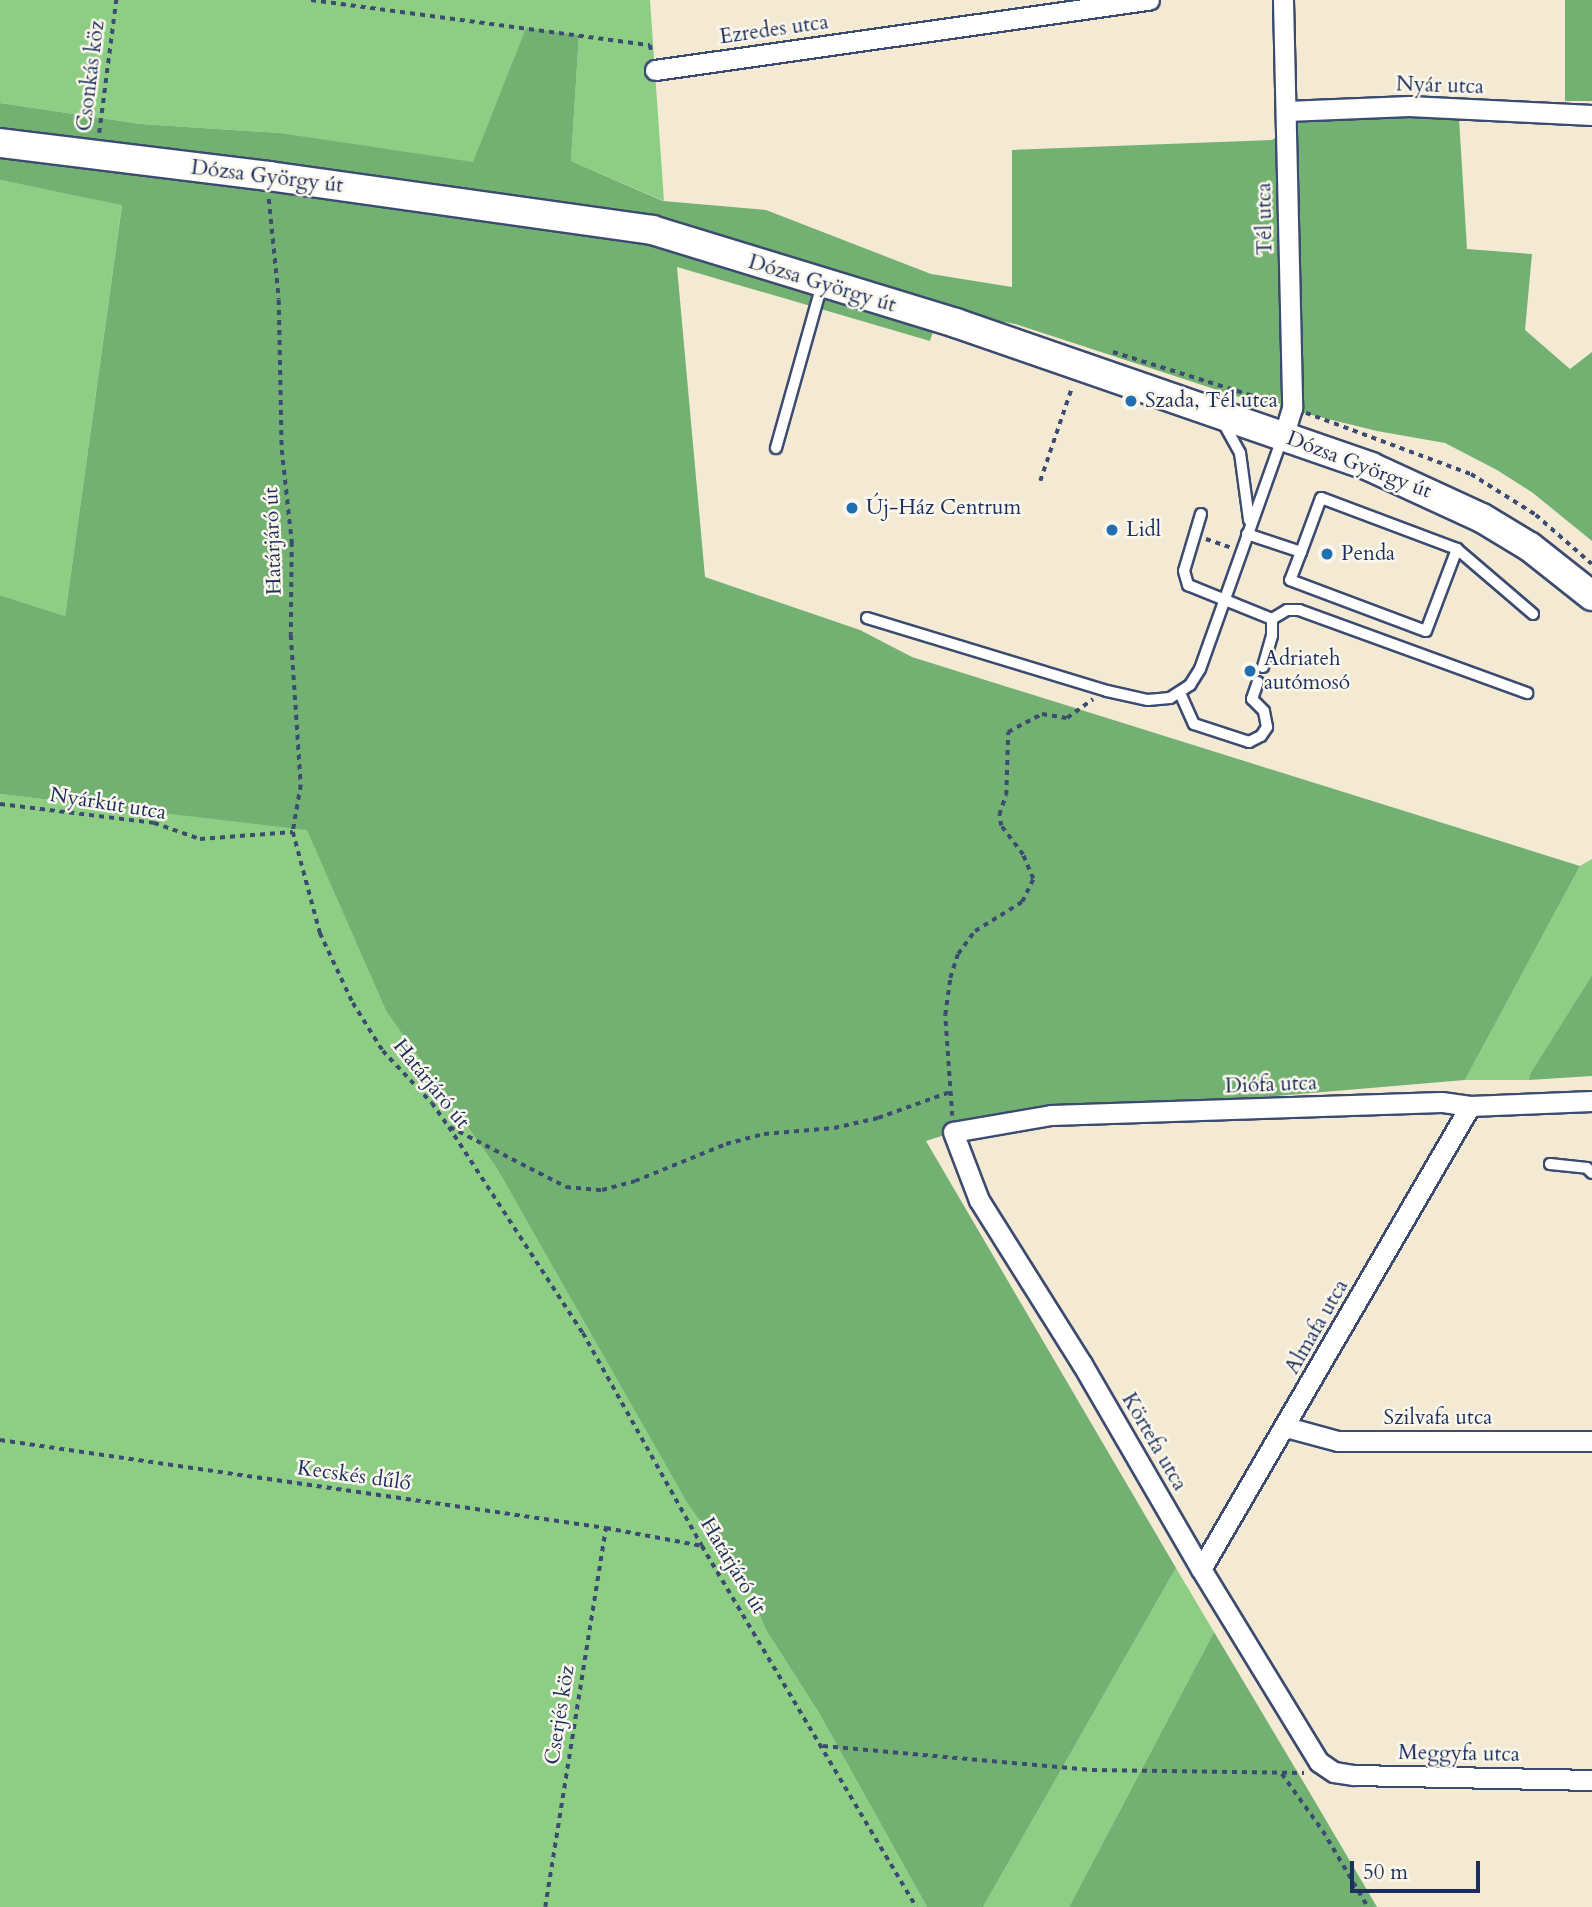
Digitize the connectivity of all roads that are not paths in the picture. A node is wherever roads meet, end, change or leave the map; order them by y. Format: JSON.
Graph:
{"nodes":[{"id":1,"x":1150,"y":0,"type":"edge"},
{"id":2,"x":1283,"y":0,"type":"edge"},
{"id":3,"x":655,"y":70,"type":"dead end"},
{"id":4,"x":1286,"y":111,"type":"junction"},
{"id":5,"x":1592,"y":115,"type":"edge"},
{"id":6,"x":0,"y":143,"type":"edge"},
{"id":7,"x":822,"y":284,"type":"junction"},
{"id":8,"x":1215,"y":413,"type":"junction"},
{"id":9,"x":1284,"y":435,"type":"junction"},
{"id":10,"x":776,"y":448,"type":"dead end"},
{"id":11,"x":1201,"y":514,"type":"dead end"},
{"id":12,"x":1248,"y":529,"type":"junction"},
{"id":13,"x":1457,"y":549,"type":"junction"},
{"id":14,"x":1301,"y":552,"type":"junction"},
{"id":15,"x":1592,"y":596,"type":"edge"},
{"id":16,"x":1223,"y":601,"type":"junction"},
{"id":17,"x":1533,"y":614,"type":"dead end"},
{"id":18,"x":867,"y":618,"type":"dead end"},
{"id":19,"x":1272,"y":620,"type":"junction"},
{"id":20,"x":1263,"y":667,"type":"dead end"},
{"id":21,"x":1258,"y":682,"type":"dead end"},
{"id":22,"x":1180,"y":693,"type":"junction"},
{"id":23,"x":1527,"y":693,"type":"dead end"},
{"id":24,"x":1592,"y":1101,"type":"edge"},
{"id":25,"x":1470,"y":1107,"type":"junction"},
{"id":26,"x":953,"y":1132,"type":"joint"},
{"id":27,"x":1550,"y":1164,"type":"dead end"},
{"id":28,"x":1592,"y":1174,"type":"edge"},
{"id":29,"x":1286,"y":1427,"type":"junction"},
{"id":30,"x":1592,"y":1441,"type":"edge"},
{"id":31,"x":1201,"y":1569,"type":"junction"},
{"id":32,"x":1327,"y":1769,"type":"joint"},
{"id":33,"x":1592,"y":1780,"type":"edge"}],
"edges":[{"from":1,"to":3,"type":"street","name":"Ezredes utca"},
{"from":2,"to":4,"type":"street","name":"Tél utca"},
{"from":4,"to":5,"type":"street","name":"Nyár utca"},
{"from":4,"to":9,"type":"street","name":"Tél utca"},
{"from":6,"to":7,"type":"main road","name":"Dózsa György út"},
{"from":7,"to":8,"type":"main road","name":"Dózsa György út"},
{"from":7,"to":10,"type":"lane"},
{"from":8,"to":9,"type":"main road","name":"Dózsa György út"},
{"from":8,"to":12,"type":"lane"},
{"from":9,"to":12,"type":"lane"},
{"from":9,"to":15,"type":"main road","name":"Dózsa György út"},
{"from":11,"to":16,"type":"lane"},
{"from":12,"to":14,"type":"lane"},
{"from":12,"to":16,"type":"lane"},
{"from":13,"to":14,"type":"lane"},
{"from":13,"to":14,"type":"lane"},
{"from":13,"to":17,"type":"lane"},
{"from":16,"to":19,"type":"lane"},
{"from":16,"to":22,"type":"lane"},
{"from":18,"to":22,"type":"lane"},
{"from":19,"to":20,"type":"lane"},
{"from":19,"to":23,"type":"lane"},
{"from":21,"to":22,"type":"lane"},
{"from":24,"to":25,"type":"street","name":"Diófa utca"},
{"from":25,"to":26,"type":"street","name":"Diófa utca"},
{"from":25,"to":29,"type":"street","name":"Almafa utca"},
{"from":26,"to":31,"type":"street","name":"Körtefa utca"},
{"from":27,"to":28,"type":"lane"},
{"from":29,"to":30,"type":"street","name":"Szilvafa utca"},
{"from":29,"to":31,"type":"street","name":"Almafa utca"},
{"from":31,"to":32,"type":"street","name":"Körtefa utca"},
{"from":32,"to":33,"type":"street","name":"Meggyfa utca"}]}
